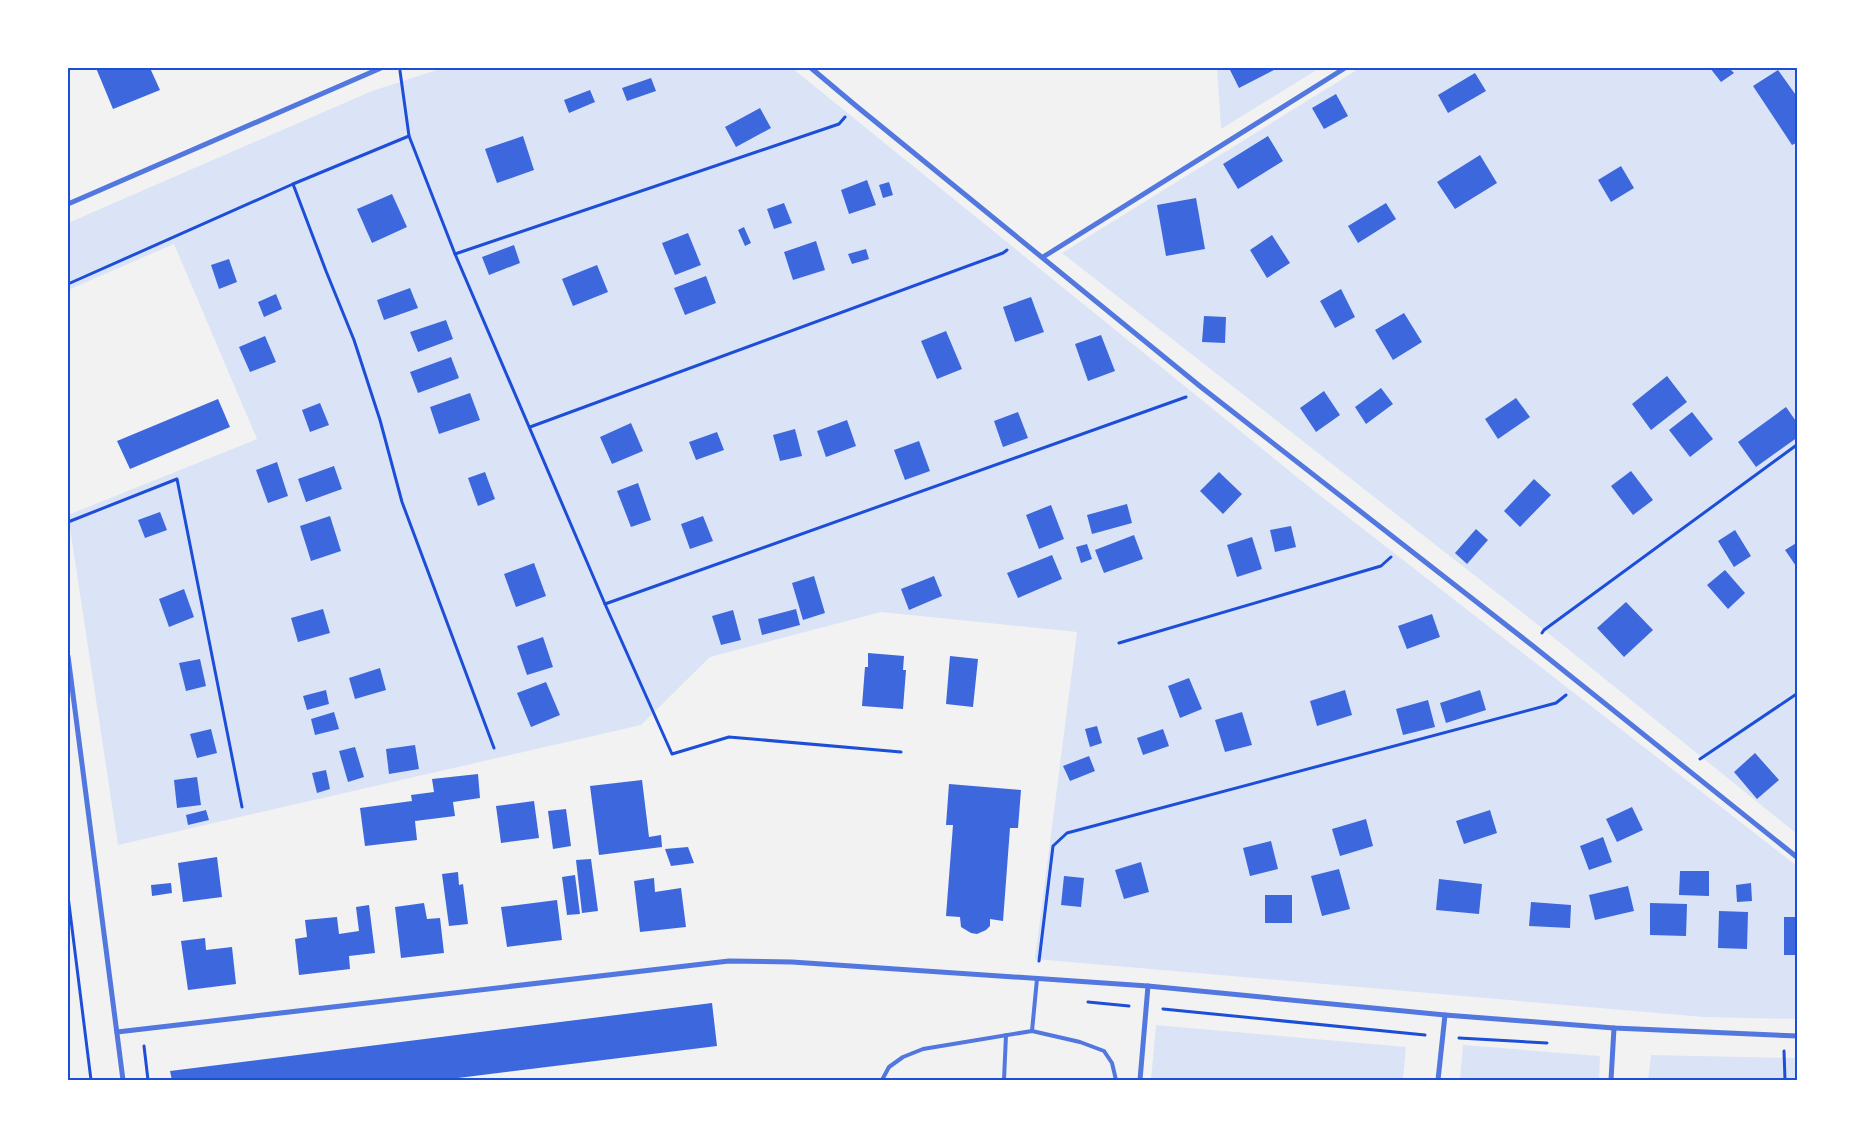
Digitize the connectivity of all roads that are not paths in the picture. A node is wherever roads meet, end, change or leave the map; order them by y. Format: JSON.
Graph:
{"nodes":[{"id":1,"x":381,"y":68,"type":"edge"},
{"id":2,"x":811,"y":68,"type":"edge"},
{"id":3,"x":1345,"y":68,"type":"edge"},
{"id":4,"x":68,"y":204,"type":"edge"},
{"id":5,"x":1043,"y":257,"type":"junction"},
{"id":6,"x":68,"y":656,"type":"edge"},
{"id":7,"x":1798,"y":858,"type":"edge"},
{"id":8,"x":1036,"y":980,"type":"junction"},
{"id":9,"x":1148,"y":986,"type":"junction"},
{"id":10,"x":1445,"y":1015,"type":"junction"},
{"id":11,"x":1614,"y":1028,"type":"junction"},
{"id":12,"x":1032,"y":1031,"type":"junction"},
{"id":13,"x":117,"y":1032,"type":"junction"},
{"id":14,"x":1006,"y":1035,"type":"junction"},
{"id":15,"x":1798,"y":1036,"type":"edge"},
{"id":16,"x":123,"y":1080,"type":"edge"},
{"id":17,"x":882,"y":1080,"type":"edge"},
{"id":18,"x":1004,"y":1080,"type":"edge"},
{"id":19,"x":1116,"y":1080,"type":"edge"},
{"id":20,"x":1140,"y":1080,"type":"edge"},
{"id":21,"x":1438,"y":1080,"type":"edge"},
{"id":22,"x":1611,"y":1080,"type":"edge"}],
"edges":[{"from":1,"to":4,"type":"street"},
{"from":2,"to":5,"type":"street"},
{"from":3,"to":5,"type":"street"},
{"from":5,"to":7,"type":"street"},
{"from":6,"to":13,"type":"street"},
{"from":8,"to":9,"type":"street"},
{"from":8,"to":12,"type":"lane"},
{"from":8,"to":13,"type":"street"},
{"from":9,"to":10,"type":"street"},
{"from":9,"to":20,"type":"street"},
{"from":10,"to":11,"type":"street"},
{"from":10,"to":21,"type":"street"},
{"from":11,"to":15,"type":"street"},
{"from":11,"to":22,"type":"street"},
{"from":12,"to":14,"type":"lane"},
{"from":12,"to":19,"type":"lane"},
{"from":13,"to":16,"type":"street"},
{"from":14,"to":17,"type":"lane"},
{"from":14,"to":18,"type":"lane"}]}
